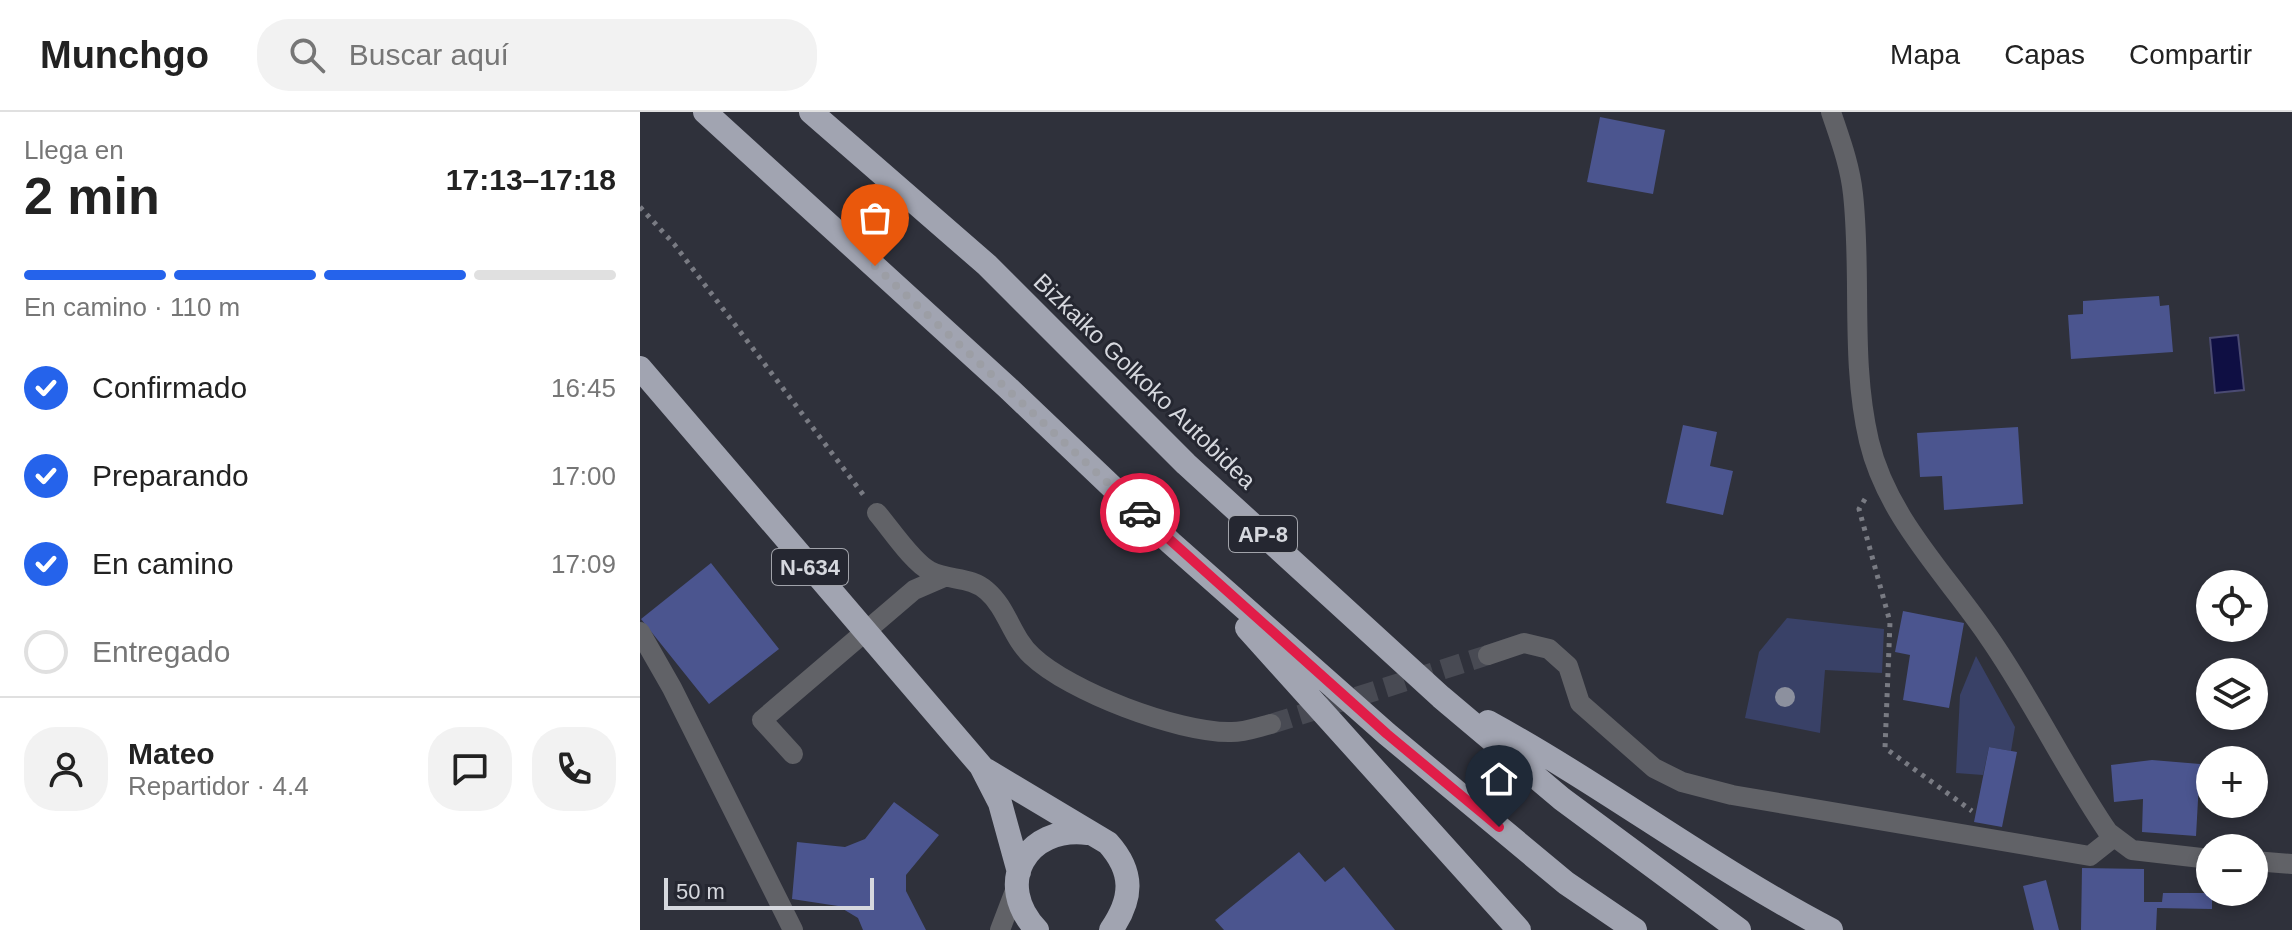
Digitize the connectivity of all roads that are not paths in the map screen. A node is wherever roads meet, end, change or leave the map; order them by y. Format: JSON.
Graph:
{"nodes":[{"id":1,"x":705,"y":112,"type":"edge"},
{"id":2,"x":811,"y":112,"type":"edge"},
{"id":3,"x":1831,"y":112,"type":"edge"},
{"id":4,"x":640,"y":368,"type":"edge"},
{"id":5,"x":877,"y":513,"type":"road end"},
{"id":6,"x":1171,"y":543,"type":"junction"},
{"id":7,"x":944,"y":577,"type":"junction"},
{"id":8,"x":640,"y":632,"type":"edge"},
{"id":9,"x":1488,"y":655,"type":"tunnel mouth"},
{"id":10,"x":1441,"y":697,"type":"junction"},
{"id":11,"x":1271,"y":724,"type":"tunnel mouth"},
{"id":12,"x":793,"y":754,"type":"dead end"},
{"id":13,"x":981,"y":766,"type":"junction"},
{"id":14,"x":1091,"y":834,"type":"junction"},
{"id":15,"x":2114,"y":837,"type":"junction"},
{"id":16,"x":2196,"y":857,"type":"edge"},
{"id":17,"x":2268,"y":862,"type":"edge"},
{"id":18,"x":2292,"y":864,"type":"edge"},
{"id":19,"x":1017,"y":880,"type":"junction"},
{"id":20,"x":1126,"y":906,"type":"junction"},
{"id":21,"x":793,"y":930,"type":"edge"},
{"id":22,"x":1000,"y":930,"type":"edge"},
{"id":23,"x":1037,"y":930,"type":"edge"},
{"id":24,"x":1111,"y":930,"type":"edge"},
{"id":25,"x":1132,"y":930,"type":"edge"},
{"id":26,"x":1519,"y":930,"type":"edge"},
{"id":27,"x":1635,"y":930,"type":"edge"},
{"id":28,"x":1739,"y":930,"type":"edge"},
{"id":29,"x":1831,"y":930,"type":"edge"}],
"edges":[{"from":1,"to":6,"type":"highway","number":"AP-8"},
{"from":2,"to":10,"type":"highway","name":"Bizkaiko Golkoko Autobidea","number":"AP-8"},
{"from":3,"to":15,"type":"street"},
{"from":4,"to":13,"type":"highway","number":"N-634"},
{"from":5,"to":7,"type":"street"},
{"from":6,"to":26,"type":"highway"},
{"from":6,"to":27,"type":"highway","number":"AP-8"},
{"from":7,"to":11,"type":"street"},
{"from":7,"to":12,"type":"street"},
{"from":8,"to":21,"type":"street"},
{"from":9,"to":15,"type":"street"},
{"from":10,"to":28,"type":"highway","name":"Bizkaiko Golkoko Autobidea","number":"AP-8"},
{"from":10,"to":29,"type":"highway"},
{"from":13,"to":14,"type":"highway","number":"N-634"},
{"from":13,"to":19,"type":"highway","number":"N-634"},
{"from":14,"to":19,"type":"highway"},
{"from":14,"to":20,"type":"highway","number":"N-634"},
{"from":15,"to":16,"type":"street"},
{"from":17,"to":18,"type":"street"},
{"from":19,"to":22,"type":"street"},
{"from":19,"to":23,"type":"highway","number":"N-634"},
{"from":20,"to":24,"type":"highway"},
{"from":20,"to":25,"type":"highway","number":"N-634"}]}
